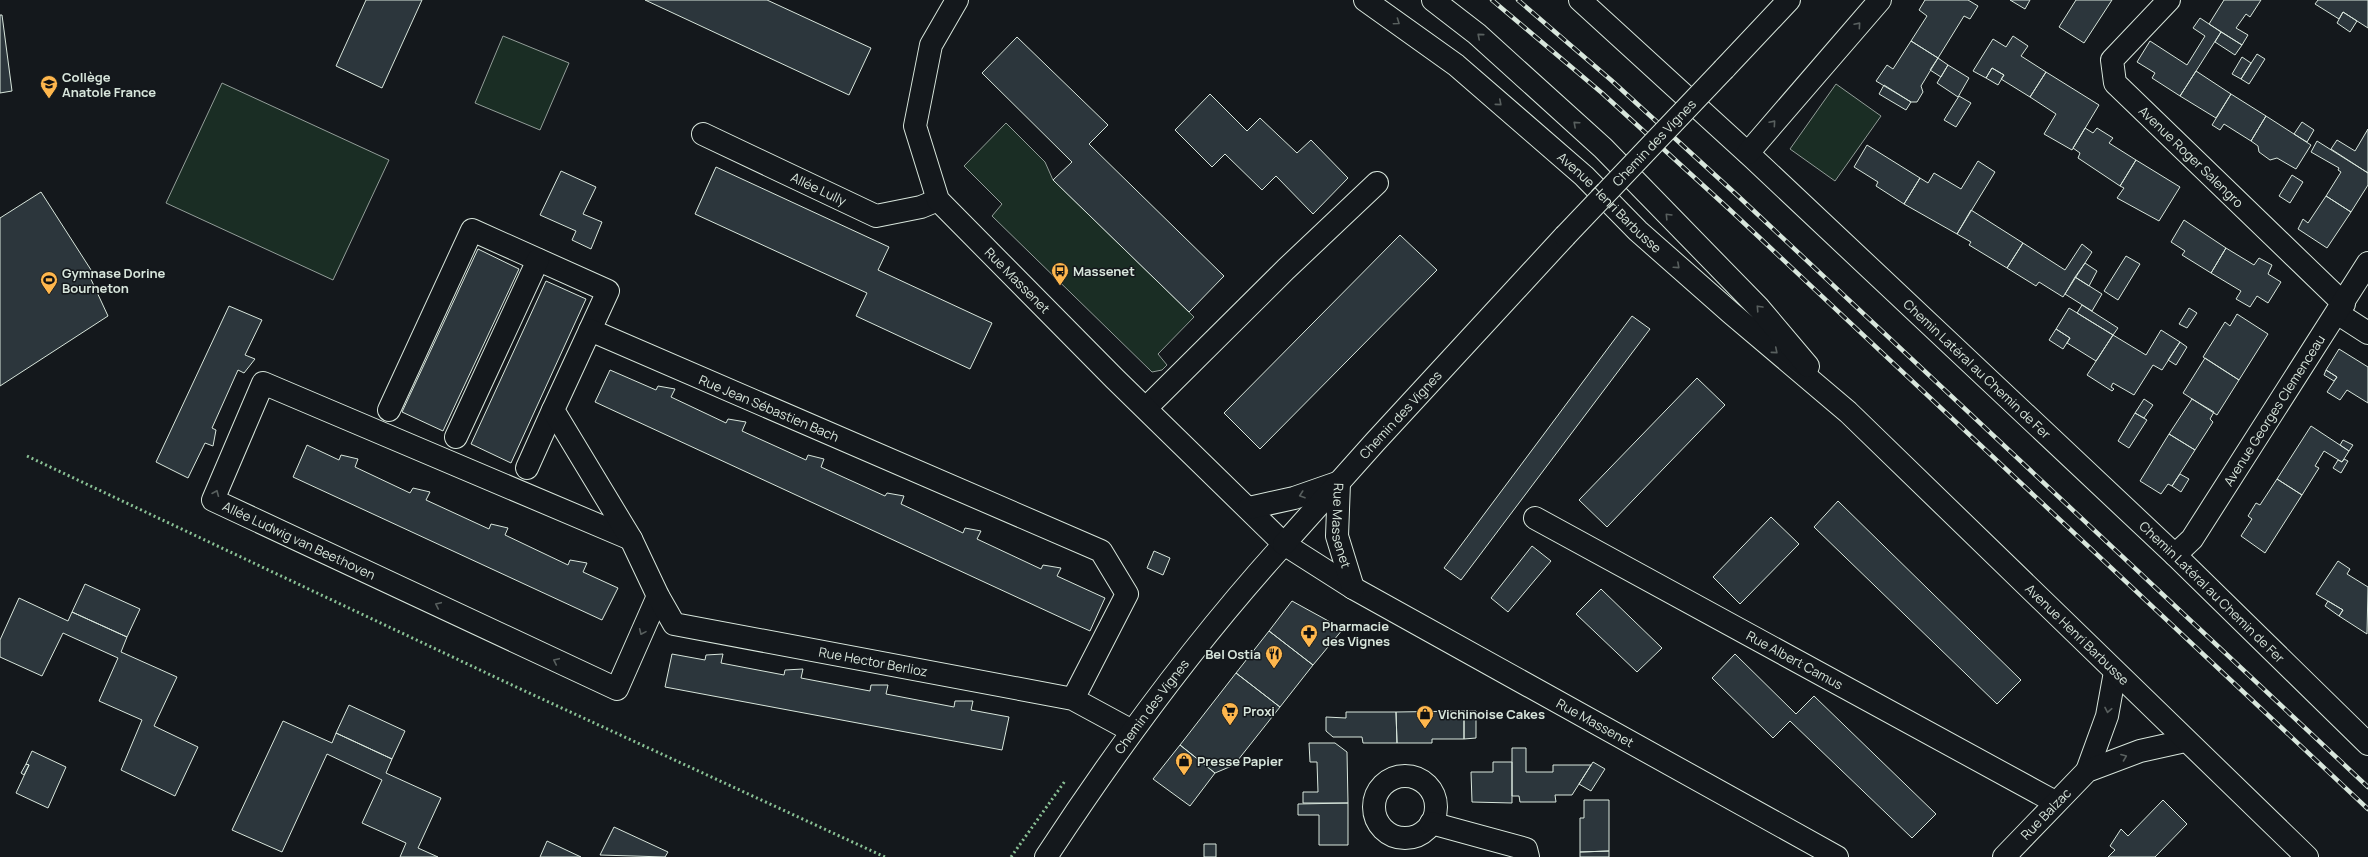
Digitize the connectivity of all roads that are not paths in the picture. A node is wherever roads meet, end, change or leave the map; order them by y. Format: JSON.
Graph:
{"nodes":[{"id":1,"x":957,"y":0,"type":"edge"},
{"id":2,"x":1365,"y":0,"type":"edge"},
{"id":3,"x":1432,"y":0,"type":"edge"},
{"id":4,"x":1580,"y":0,"type":"edge"},
{"id":5,"x":1789,"y":0,"type":"edge"},
{"id":6,"x":1880,"y":0,"type":"edge"},
{"id":7,"x":2169,"y":0,"type":"edge"},
{"id":8,"x":703,"y":134,"type":"dead end"},
{"id":9,"x":1748,"y":153,"type":"junction"},
{"id":10,"x":1376,"y":183,"type":"dead end"},
{"id":11,"x":938,"y":200,"type":"junction"},
{"id":12,"x":538,"y":260,"type":"junction"},
{"id":13,"x":2368,"y":263,"type":"edge"},
{"id":14,"x":2340,"y":308,"type":"junction"},
{"id":15,"x":590,"y":330,"type":"junction"},
{"id":16,"x":2368,"y":333,"type":"edge"},
{"id":17,"x":1146,"y":408,"type":"junction"},
{"id":18,"x":389,"y":410,"type":"dead end"},
{"id":19,"x":553,"y":410,"type":"junction"},
{"id":20,"x":1848,"y":412,"type":"junction"},
{"id":21,"x":456,"y":437,"type":"dead end"},
{"id":22,"x":527,"y":468,"type":"dead end"},
{"id":23,"x":1339,"y":483,"type":"junction"},
{"id":24,"x":1249,"y":508,"type":"junction"},
{"id":25,"x":1534,"y":518,"type":"dead end"},
{"id":26,"x":631,"y":539,"type":"junction"},
{"id":27,"x":1284,"y":544,"type":"junction"},
{"id":28,"x":2176,"y":555,"type":"junction"},
{"id":29,"x":1353,"y":588,"type":"junction"},
{"id":30,"x":658,"y":596,"type":"junction"},
{"id":31,"x":2115,"y":672,"type":"junction"},
{"id":32,"x":1073,"y":699,"type":"junction"},
{"id":33,"x":1132,"y":731,"type":"junction"},
{"id":34,"x":2185,"y":741,"type":"junction"},
{"id":35,"x":2368,"y":744,"type":"edge"},
{"id":36,"x":2087,"y":771,"type":"junction"},
{"id":37,"x":2055,"y":802,"type":"junction"},
{"id":38,"x":1431,"y":823,"type":"dead end"},
{"id":39,"x":1046,"y":857,"type":"edge"},
{"id":40,"x":1528,"y":857,"type":"edge"},
{"id":41,"x":1837,"y":857,"type":"edge"},
{"id":42,"x":2004,"y":857,"type":"edge"},
{"id":43,"x":2307,"y":857,"type":"edge"}],
"edges":[{"from":1,"to":11,"type":"street","name":"Rue Massenet"},
{"from":2,"to":20,"type":"street","name":"Avenue Henri Barbusse","one_way":true},
{"from":20,"to":3,"type":"street","name":"Avenue Henri Barbusse","one_way":true},
{"from":4,"to":9,"type":"street","name":"Chemin Latéral au Chemin de Fer"},
{"from":5,"to":23,"type":"street","name":"Chemin des Vignes","bridge":true},
{"from":9,"to":6,"type":"street","one_way":true},
{"from":7,"to":14,"type":"street","name":"Avenue Roger Salengro"},
{"from":8,"to":11,"type":"street","name":"Allée Lully"},
{"from":9,"to":28,"type":"street","name":"Chemin Latéral au Chemin de Fer"},
{"from":10,"to":17,"type":"street"},
{"from":11,"to":17,"type":"street","name":"Rue Massenet"},
{"from":12,"to":15,"type":"street"},
{"from":12,"to":18,"type":"street"},
{"from":12,"to":21,"type":"street"},
{"from":13,"to":14,"type":"street","name":"Avenue Georges Clemenceau"},
{"from":14,"to":16,"type":"street"},
{"from":14,"to":28,"type":"street","name":"Avenue Georges Clemenceau"},
{"from":15,"to":19,"type":"street"},
{"from":15,"to":32,"type":"street","name":"Rue Jean Sébastien Bach"},
{"from":17,"to":24,"type":"street","name":"Rue Massenet"},
{"from":19,"to":22,"type":"street"},
{"from":19,"to":26,"type":"street"},
{"from":20,"to":31,"type":"street","name":"Avenue Henri Barbusse"},
{"from":23,"to":24,"type":"street","name":"Rue Massenet","one_way":true},
{"from":23,"to":27,"type":"street","name":"Chemin des Vignes"},
{"from":23,"to":29,"type":"street","name":"Rue Massenet"},
{"from":24,"to":27,"type":"street","name":"Rue Massenet"},
{"from":25,"to":37,"type":"street","name":"Rue Albert Camus"},
{"from":26,"to":30,"type":"street"},
{"from":30,"to":26,"type":"street","name":"Allée Ludwig van Beethoven","one_way":true},
{"from":27,"to":29,"type":"street","name":"Rue Massenet"},
{"from":27,"to":33,"type":"street","name":"Chemin des Vignes"},
{"from":28,"to":35,"type":"street","name":"Chemin Latéral au Chemin de Fer"},
{"from":29,"to":41,"type":"street","name":"Rue Massenet"},
{"from":30,"to":32,"type":"street","name":"Rue Hector Berlioz"},
{"from":31,"to":34,"type":"street","name":"Avenue Henri Barbusse"},
{"from":31,"to":36,"type":"street","name":"Rue Balzac","one_way":true},
{"from":32,"to":33,"type":"street","name":"Rue Hector Berlioz"},
{"from":33,"to":39,"type":"street","name":"Chemin des Vignes"},
{"from":36,"to":34,"type":"street","name":"Rue Balzac","one_way":true},
{"from":34,"to":43,"type":"street","name":"Avenue Henri Barbusse"},
{"from":36,"to":37,"type":"street","name":"Rue Balzac"},
{"from":37,"to":42,"type":"street","name":"Rue Balzac"},
{"from":38,"to":40,"type":"street"}]}
